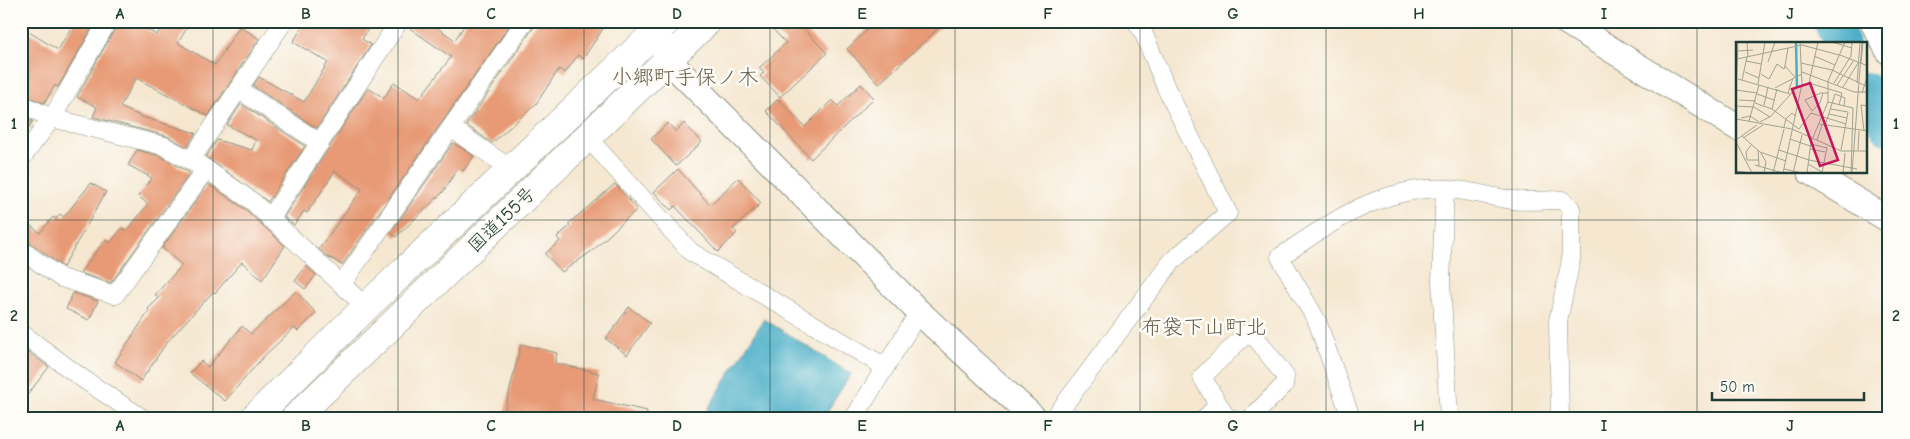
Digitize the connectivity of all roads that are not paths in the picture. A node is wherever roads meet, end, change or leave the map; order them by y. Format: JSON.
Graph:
{"nodes":[{"id":1,"x":108,"y":21,"type":"edge"},
{"id":2,"x":284,"y":21,"type":"edge"},
{"id":3,"x":399,"y":21,"type":"edge"},
{"id":4,"x":525,"y":21,"type":"edge"},
{"id":5,"x":708,"y":21,"type":"edge"},
{"id":6,"x":1136,"y":21,"type":"edge"},
{"id":7,"x":1565,"y":21,"type":"edge"},
{"id":8,"x":1872,"y":21,"type":"edge"},
{"id":9,"x":656,"y":25,"type":"edge"},
{"id":10,"x":1889,"y":52,"type":"edge"},
{"id":11,"x":668,"y":60,"type":"junction"},
{"id":12,"x":238,"y":89,"type":"junction"},
{"id":13,"x":21,"y":104,"type":"edge"},
{"id":14,"x":52,"y":118,"type":"junction"},
{"id":15,"x":1736,"y":127,"type":"edge"},
{"id":16,"x":451,"y":128,"type":"junction"},
{"id":17,"x":587,"y":137,"type":"junction"},
{"id":18,"x":320,"y":143,"type":"junction"},
{"id":19,"x":21,"y":159,"type":"edge"},
{"id":20,"x":190,"y":160,"type":"junction"},
{"id":21,"x":206,"y":169,"type":"junction"},
{"id":22,"x":511,"y":170,"type":"junction"},
{"id":23,"x":1813,"y":174,"type":"edge"},
{"id":24,"x":1445,"y":190,"type":"junction"},
{"id":25,"x":270,"y":218,"type":"junction"},
{"id":26,"x":1889,"y":220,"type":"edge"},
{"id":27,"x":21,"y":250,"type":"edge"},
{"id":28,"x":342,"y":284,"type":"junction"},
{"id":29,"x":366,"y":307,"type":"junction"},
{"id":30,"x":919,"y":312,"type":"junction"},
{"id":31,"x":21,"y":332,"type":"edge"},
{"id":32,"x":885,"y":367,"type":"junction"},
{"id":33,"x":1211,"y":412,"type":"edge"},
{"id":34,"x":142,"y":418,"type":"edge"},
{"id":35,"x":254,"y":418,"type":"edge"},
{"id":36,"x":294,"y":418,"type":"edge"},
{"id":37,"x":854,"y":418,"type":"edge"},
{"id":38,"x":1034,"y":418,"type":"edge"},
{"id":39,"x":1054,"y":418,"type":"edge"},
{"id":40,"x":1231,"y":418,"type":"edge"},
{"id":41,"x":1251,"y":418,"type":"edge"},
{"id":42,"x":1351,"y":418,"type":"edge"},
{"id":43,"x":1449,"y":418,"type":"edge"},
{"id":44,"x":1560,"y":418,"type":"edge"}],
"edges":[{"from":1,"to":14,"type":"street"},
{"from":2,"to":12,"type":"street"},
{"from":3,"to":18,"type":"street"},
{"from":4,"to":16,"type":"street"},
{"from":5,"to":11,"type":"highway","name":"国道155号"},
{"from":6,"to":39,"type":"street"},
{"from":7,"to":15,"type":"street"},
{"from":8,"to":10,"type":"street"},
{"from":9,"to":11,"type":"street"},
{"from":9,"to":22,"type":"highway","name":"国道155号"},
{"from":11,"to":17,"type":"highway","name":"国道155号"},
{"from":11,"to":30,"type":"street"},
{"from":12,"to":18,"type":"street"},
{"from":12,"to":20,"type":"street"},
{"from":13,"to":14,"type":"street"},
{"from":14,"to":19,"type":"street"},
{"from":14,"to":20,"type":"street"},
{"from":16,"to":22,"type":"street"},
{"from":16,"to":28,"type":"street"},
{"from":17,"to":32,"type":"street"},
{"from":17,"to":36,"type":"highway","name":"国道155号"},
{"from":18,"to":25,"type":"street"},
{"from":20,"to":21,"type":"street"},
{"from":21,"to":25,"type":"street"},
{"from":21,"to":27,"type":"street"},
{"from":22,"to":29,"type":"highway","name":"国道155号"},
{"from":23,"to":26,"type":"street"},
{"from":24,"to":42,"type":"street"},
{"from":24,"to":43,"type":"street"},
{"from":24,"to":44,"type":"street"},
{"from":25,"to":28,"type":"street"},
{"from":28,"to":29,"type":"street"},
{"from":29,"to":35,"type":"highway","name":"国道155号"},
{"from":30,"to":32,"type":"street"},
{"from":30,"to":38,"type":"street"},
{"from":31,"to":34,"type":"street"},
{"from":32,"to":37,"type":"street"},
{"from":33,"to":40,"type":"street"},
{"from":33,"to":41,"type":"street"}]}
